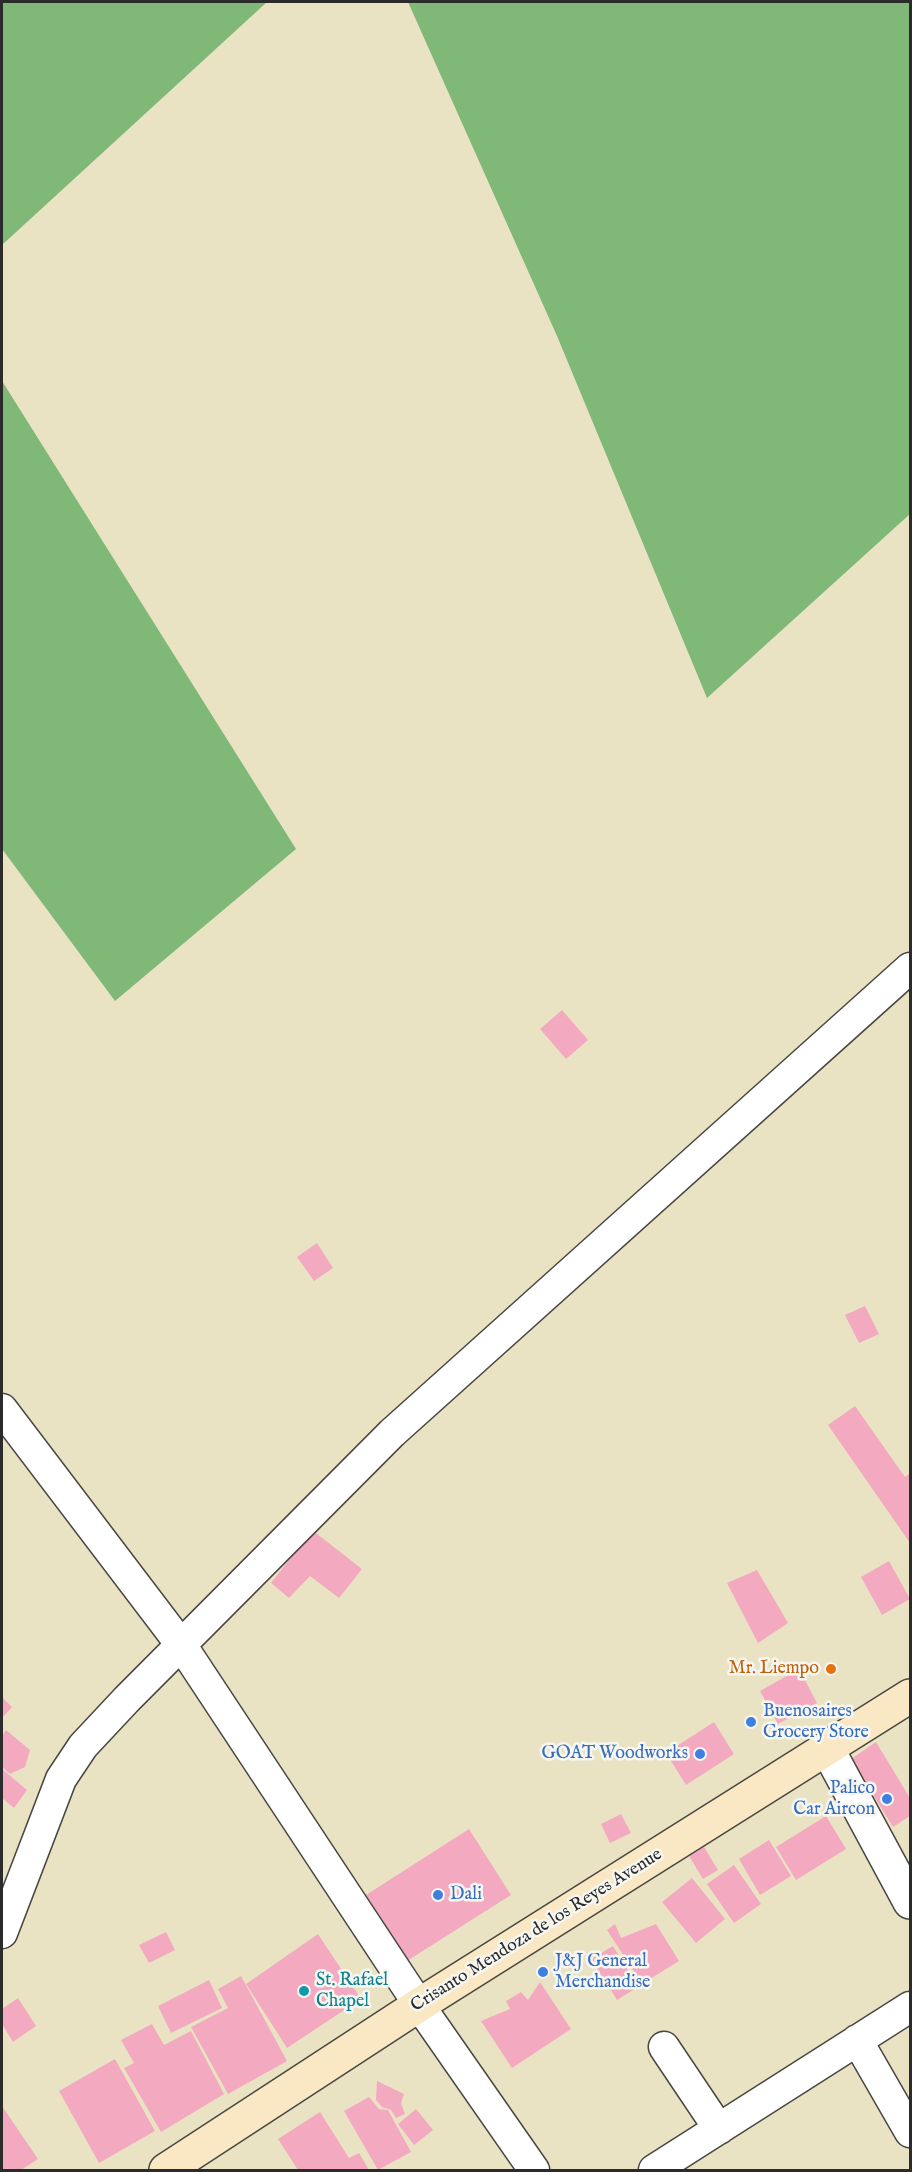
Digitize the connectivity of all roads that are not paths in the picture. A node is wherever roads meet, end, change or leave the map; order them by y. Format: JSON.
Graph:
{"nodes":[{"id":1,"x":910,"y":968,"type":"edge"},
{"id":2,"x":2,"y":1409,"type":"edge"},
{"id":3,"x":182,"y":1646,"type":"junction"},
{"id":4,"x":910,"y":1696,"type":"edge"},
{"id":5,"x":828,"y":1750,"type":"junction"},
{"id":6,"x":910,"y":1902,"type":"edge"},
{"id":7,"x":2,"y":1933,"type":"edge"},
{"id":8,"x":419,"y":2005,"type":"junction"},
{"id":9,"x":910,"y":2007,"type":"edge"},
{"id":10,"x":857,"y":2040,"type":"junction"},
{"id":11,"x":664,"y":2047,"type":"dead end"},
{"id":12,"x":719,"y":2129,"type":"junction"},
{"id":13,"x":910,"y":2132,"type":"edge"},
{"id":14,"x":166,"y":2170,"type":"edge"},
{"id":15,"x":534,"y":2170,"type":"edge"},
{"id":16,"x":654,"y":2170,"type":"edge"}],
"edges":[{"from":1,"to":3,"type":"street"},
{"from":2,"to":3,"type":"street"},
{"from":3,"to":7,"type":"street"},
{"from":3,"to":8,"type":"street"},
{"from":4,"to":5,"type":"main road","name":"Crisanto Mendoza de los Reyes Avenue"},
{"from":5,"to":6,"type":"street"},
{"from":5,"to":8,"type":"main road","name":"Crisanto Mendoza de los Reyes Avenue"},
{"from":8,"to":14,"type":"main road","name":"Crisanto Mendoza de los Reyes Avenue"},
{"from":8,"to":15,"type":"street"},
{"from":9,"to":10,"type":"street"},
{"from":10,"to":12,"type":"street"},
{"from":10,"to":13,"type":"street"},
{"from":11,"to":12,"type":"street"},
{"from":12,"to":16,"type":"street"}]}
